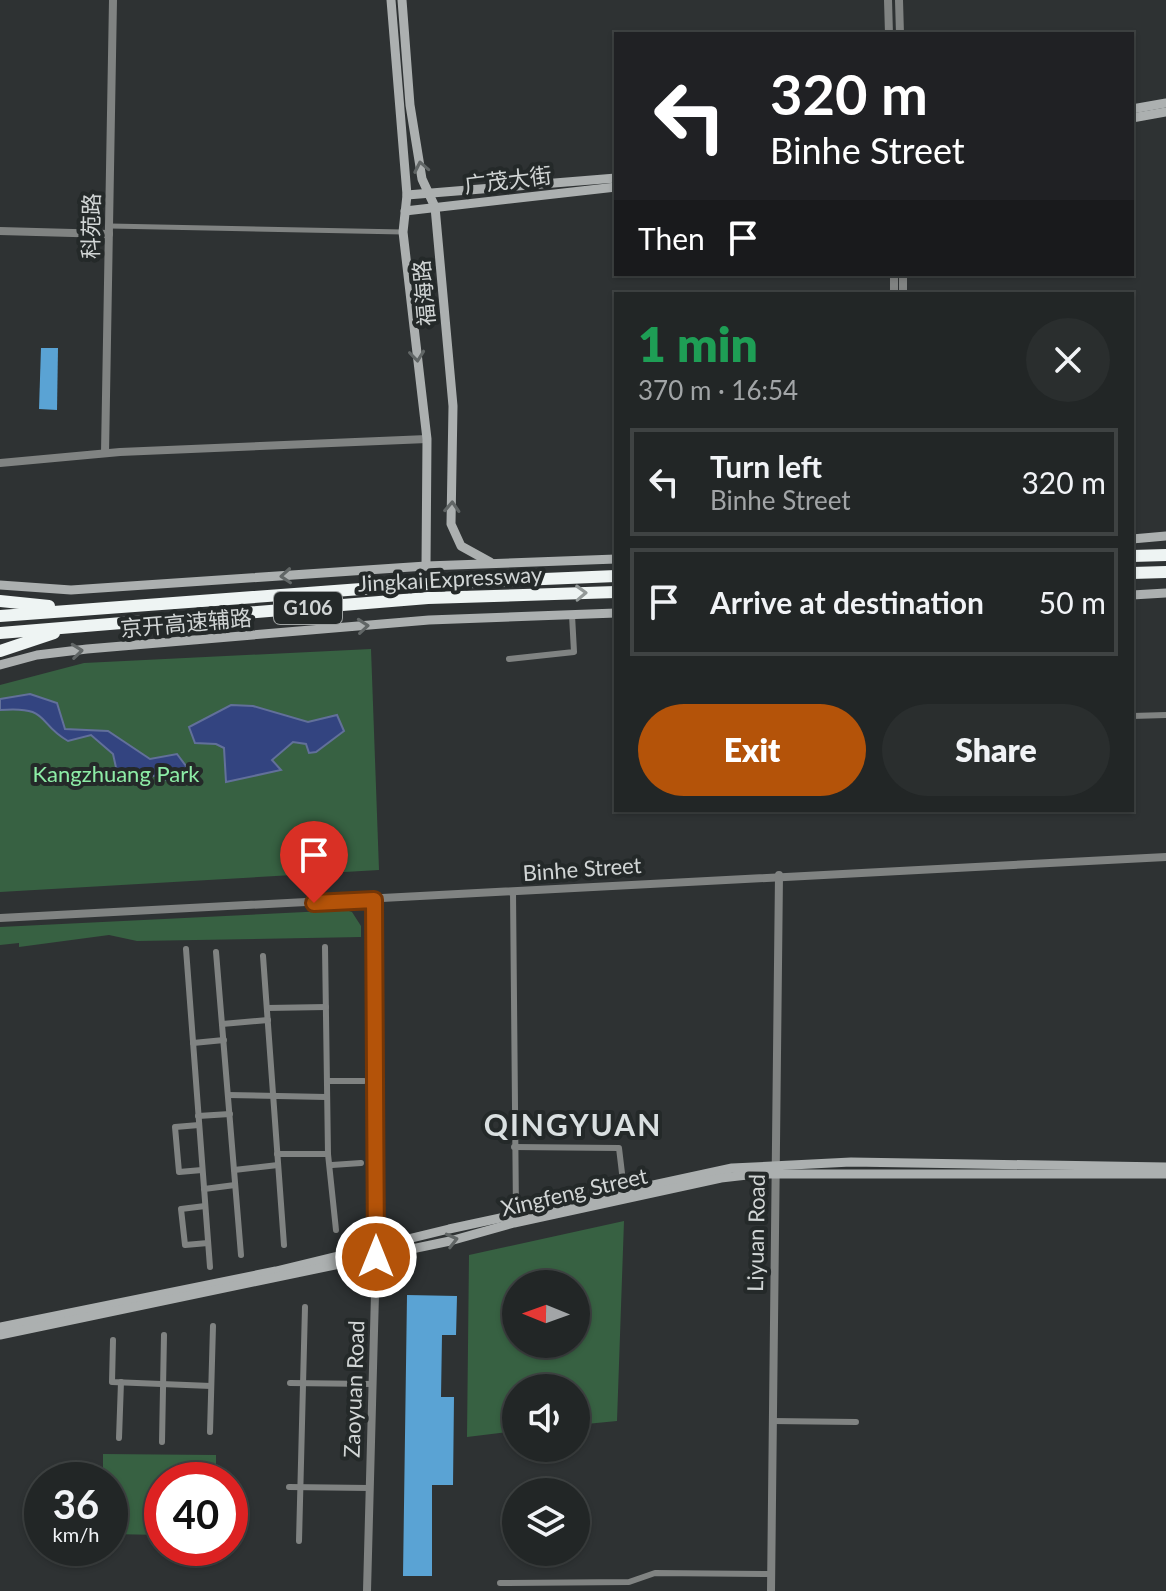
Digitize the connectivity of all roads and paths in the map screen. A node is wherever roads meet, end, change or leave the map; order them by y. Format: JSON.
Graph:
{"nodes":[{"id":1,"x":113,"y":0,"type":"edge"},
{"id":2,"x":391,"y":0,"type":"edge"},
{"id":3,"x":402,"y":0,"type":"edge"},
{"id":4,"x":888,"y":0,"type":"edge"},
{"id":5,"x":899,"y":0,"type":"edge"},
{"id":6,"x":889,"y":32,"type":"edge"},
{"id":7,"x":900,"y":32,"type":"edge"},
{"id":8,"x":1166,"y":103,"type":"edge"},
{"id":9,"x":1134,"y":109,"type":"edge"},
{"id":10,"x":1166,"y":112,"type":"edge"},
{"id":11,"x":1134,"y":118,"type":"edge"},
{"id":12,"x":614,"y":178,"type":"edge"},
{"id":13,"x":614,"y":187,"type":"edge"},
{"id":14,"x":429,"y":192,"type":"junction"},
{"id":15,"x":407,"y":195,"type":"junction"},
{"id":16,"x":435,"y":207,"type":"junction"},
{"id":17,"x":405,"y":211,"type":"junction"},
{"id":18,"x":109,"y":230,"type":"junction"},
{"id":19,"x":0,"y":231,"type":"edge"},
{"id":20,"x":403,"y":232,"type":"junction"},
{"id":21,"x":427,"y":439,"type":"junction"},
{"id":22,"x":105,"y":453,"type":"junction"},
{"id":23,"x":0,"y":463,"type":"edge"},
{"id":24,"x":1166,"y":536,"type":"edge"},
{"id":25,"x":1134,"y":539,"type":"edge"},
{"id":26,"x":1163,"y":555,"type":"edge"},
{"id":27,"x":1134,"y":556,"type":"edge"},
{"id":28,"x":614,"y":559,"type":"edge"},
{"id":29,"x":494,"y":563,"type":"junction"},
{"id":30,"x":426,"y":566,"type":"junction"},
{"id":31,"x":1134,"y":573,"type":"edge"},
{"id":32,"x":1163,"y":573,"type":"edge"},
{"id":33,"x":614,"y":576,"type":"edge"},
{"id":34,"x":0,"y":585,"type":"edge"},
{"id":35,"x":614,"y":592,"type":"edge"},
{"id":36,"x":1166,"y":593,"type":"edge"},
{"id":37,"x":1134,"y":595,"type":"edge"},
{"id":38,"x":0,"y":601,"type":"edge"},
{"id":39,"x":76,"y":609,"type":"junction"},
{"id":40,"x":614,"y":613,"type":"edge"},
{"id":41,"x":572,"y":615,"type":"junction"},
{"id":42,"x":0,"y":616,"type":"edge"},
{"id":43,"x":75,"y":626,"type":"junction"},
{"id":44,"x":0,"y":633,"type":"edge"},
{"id":45,"x":0,"y":651,"type":"edge"},
{"id":46,"x":509,"y":659,"type":"dead end"},
{"id":47,"x":0,"y":665,"type":"edge"},
{"id":48,"x":1166,"y":715,"type":"edge"},
{"id":49,"x":1134,"y":716,"type":"edge"},
{"id":50,"x":1166,"y":857,"type":"edge"},
{"id":51,"x":779,"y":875,"type":"junction"},
{"id":52,"x":513,"y":892,"type":"junction"},
{"id":53,"x":374,"y":900,"type":"junction"},
{"id":54,"x":0,"y":918,"type":"edge"},
{"id":55,"x":325,"y":947,"type":"dead end"},
{"id":56,"x":186,"y":949,"type":"dead end"},
{"id":57,"x":216,"y":952,"type":"dead end"},
{"id":58,"x":263,"y":956,"type":"dead end"},
{"id":59,"x":326,"y":1007,"type":"junction"},
{"id":60,"x":267,"y":1008,"type":"junction"},
{"id":61,"x":268,"y":1020,"type":"junction"},
{"id":62,"x":222,"y":1024,"type":"junction"},
{"id":63,"x":224,"y":1040,"type":"junction"},
{"id":64,"x":193,"y":1043,"type":"junction"},
{"id":65,"x":328,"y":1081,"type":"junction"},
{"id":66,"x":364,"y":1081,"type":"dead end"},
{"id":67,"x":228,"y":1095,"type":"junction"},
{"id":68,"x":273,"y":1096,"type":"junction"},
{"id":69,"x":326,"y":1097,"type":"junction"},
{"id":70,"x":230,"y":1114,"type":"junction"},
{"id":71,"x":198,"y":1116,"type":"junction"},
{"id":72,"x":199,"y":1125,"type":"junction"},
{"id":73,"x":514,"y":1147,"type":"junction"},
{"id":74,"x":277,"y":1154,"type":"junction"},
{"id":75,"x":328,"y":1154,"type":"junction"},
{"id":76,"x":361,"y":1163,"type":"dead end"},
{"id":77,"x":278,"y":1165,"type":"junction"},
{"id":78,"x":332,"y":1165,"type":"junction"},
{"id":79,"x":1166,"y":1167,"type":"edge"},
{"id":80,"x":775,"y":1169,"type":"junction"},
{"id":81,"x":202,"y":1170,"type":"junction"},
{"id":82,"x":234,"y":1170,"type":"junction"},
{"id":83,"x":1166,"y":1174,"type":"edge"},
{"id":84,"x":235,"y":1185,"type":"junction"},
{"id":85,"x":204,"y":1189,"type":"junction"},
{"id":86,"x":624,"y":1190,"type":"junction"},
{"id":87,"x":205,"y":1206,"type":"junction"},
{"id":88,"x":516,"y":1214,"type":"junction"},
{"id":89,"x":336,"y":1230,"type":"dead end"},
{"id":90,"x":208,"y":1243,"type":"junction"},
{"id":91,"x":284,"y":1245,"type":"dead end"},
{"id":92,"x":376,"y":1252,"type":"junction"},
{"id":93,"x":241,"y":1255,"type":"dead end"},
{"id":94,"x":210,"y":1267,"type":"dead end"},
{"id":95,"x":305,"y":1307,"type":"dead end"},
{"id":96,"x":213,"y":1326,"type":"dead end"},
{"id":97,"x":0,"y":1327,"type":"edge"},
{"id":98,"x":0,"y":1335,"type":"edge"},
{"id":99,"x":164,"y":1335,"type":"dead end"},
{"id":100,"x":113,"y":1340,"type":"dead end"},
{"id":101,"x":121,"y":1382,"type":"junction"},
{"id":102,"x":290,"y":1383,"type":"dead end"},
{"id":103,"x":303,"y":1383,"type":"junction"},
{"id":104,"x":163,"y":1384,"type":"junction"},
{"id":105,"x":372,"y":1384,"type":"junction"},
{"id":106,"x":211,"y":1386,"type":"junction"},
{"id":107,"x":772,"y":1421,"type":"junction"},
{"id":108,"x":856,"y":1422,"type":"dead end"},
{"id":109,"x":210,"y":1432,"type":"dead end"},
{"id":110,"x":119,"y":1438,"type":"dead end"},
{"id":111,"x":162,"y":1442,"type":"dead end"},
{"id":112,"x":289,"y":1487,"type":"dead end"},
{"id":113,"x":300,"y":1487,"type":"junction"},
{"id":114,"x":369,"y":1488,"type":"junction"},
{"id":115,"x":299,"y":1541,"type":"dead end"},
{"id":116,"x":771,"y":1574,"type":"junction"},
{"id":117,"x":629,"y":1582,"type":"junction"},
{"id":118,"x":500,"y":1583,"type":"dead end"},
{"id":119,"x":367,"y":1591,"type":"edge"},
{"id":120,"x":629,"y":1591,"type":"edge"},
{"id":121,"x":771,"y":1591,"type":"edge"}],
"edges":[{"from":1,"to":18,"type":"street","name":"科苑路"},
{"from":2,"to":15,"type":"main road","name":"福海路"},
{"from":14,"to":3,"type":"main road","name":"福海路","one_way":true},
{"from":4,"to":6,"type":"street"},
{"from":5,"to":7,"type":"street"},
{"from":8,"to":9,"type":"main road"},
{"from":10,"to":11,"type":"main road"},
{"from":12,"to":14,"type":"main road","name":"广茂大街"},
{"from":13,"to":16,"type":"main road","name":"广茂大街"},
{"from":14,"to":15,"type":"main road","name":"广茂大街"},
{"from":14,"to":16,"type":"main road","name":"福海路"},
{"from":15,"to":17,"type":"main road","name":"福海路"},
{"from":16,"to":17,"type":"main road","name":"广茂大街"},
{"from":29,"to":16,"type":"main road","name":"福海路","one_way":true},
{"from":17,"to":20,"type":"main road","name":"福海路"},
{"from":18,"to":19,"type":"street"},
{"from":18,"to":20,"type":"street"},
{"from":18,"to":22,"type":"street","name":"科苑路"},
{"from":20,"to":21,"type":"main road","name":"福海路","one_way":true},
{"from":21,"to":22,"type":"street"},
{"from":21,"to":30,"type":"main road","name":"福海路"},
{"from":22,"to":23,"type":"street"},
{"from":24,"to":25,"type":"main road"},
{"from":26,"to":27,"type":"highway"},
{"from":28,"to":29,"type":"main road","name":"京开高速辅路"},
{"from":29,"to":30,"type":"main road","name":"京开高速辅路"},
{"from":30,"to":34,"type":"main road","name":"京开高速辅路","one_way":true},
{"from":31,"to":32,"type":"highway"},
{"from":33,"to":39,"type":"highway","name":"Jingkai Expressway","number":"G106"},
{"from":43,"to":35,"type":"highway","name":"Jingkai Expressway","number":"G106","one_way":true},
{"from":36,"to":37,"type":"main road"},
{"from":38,"to":39,"type":"highway"},
{"from":39,"to":42,"type":"highway","name":"Jingkai Expressway","number":"G106"},
{"from":40,"to":41,"type":"main road","name":"京开高速辅路"},
{"from":41,"to":46,"type":"street"},
{"from":47,"to":41,"type":"main road","name":"京开高速辅路","one_way":true},
{"from":43,"to":44,"type":"highway","name":"Jingkai Expressway","number":"G106"},
{"from":43,"to":45,"type":"highway"},
{"from":48,"to":49,"type":"street"},
{"from":50,"to":51,"type":"street","name":"Binhe Street"},
{"from":51,"to":52,"type":"street","name":"Binhe Street"},
{"from":51,"to":80,"type":"street","name":"Liyuan Road"},
{"from":52,"to":53,"type":"street","name":"Binhe Street"},
{"from":52,"to":73,"type":"street"},
{"from":53,"to":54,"type":"street","name":"Binhe Street"},
{"from":53,"to":92,"type":"street","name":"Zaoyuan Road"},
{"from":55,"to":59,"type":"street"},
{"from":56,"to":64,"type":"street"},
{"from":57,"to":62,"type":"street"},
{"from":58,"to":60,"type":"street"},
{"from":59,"to":60,"type":"street"},
{"from":59,"to":65,"type":"street"},
{"from":60,"to":61,"type":"street"},
{"from":61,"to":62,"type":"street"},
{"from":61,"to":68,"type":"street"},
{"from":62,"to":63,"type":"street"},
{"from":63,"to":64,"type":"street"},
{"from":63,"to":67,"type":"street"},
{"from":64,"to":71,"type":"street"},
{"from":65,"to":66,"type":"street"},
{"from":65,"to":69,"type":"street"},
{"from":67,"to":68,"type":"street"},
{"from":67,"to":70,"type":"street"},
{"from":68,"to":69,"type":"street"},
{"from":68,"to":74,"type":"street"},
{"from":69,"to":75,"type":"street"},
{"from":70,"to":71,"type":"street"},
{"from":70,"to":82,"type":"street"},
{"from":71,"to":72,"type":"street"},
{"from":72,"to":81,"type":"street"},
{"from":72,"to":81,"type":"street"},
{"from":73,"to":86,"type":"street"},
{"from":73,"to":88,"type":"street"},
{"from":74,"to":75,"type":"street"},
{"from":74,"to":77,"type":"street"},
{"from":75,"to":78,"type":"street"},
{"from":76,"to":78,"type":"street"},
{"from":77,"to":82,"type":"street"},
{"from":77,"to":91,"type":"street"},
{"from":78,"to":89,"type":"street"},
{"from":79,"to":80,"type":"main road","name":"Xingfeng Street"},
{"from":80,"to":83,"type":"main road","name":"Xingfeng Street"},
{"from":80,"to":86,"type":"main road","name":"Xingfeng Street"},
{"from":92,"to":80,"type":"main road","name":"Xingfeng Street","one_way":true},
{"from":80,"to":107,"type":"street","name":"Liyuan Road"},
{"from":81,"to":85,"type":"street"},
{"from":82,"to":84,"type":"street"},
{"from":84,"to":85,"type":"street"},
{"from":84,"to":93,"type":"street"},
{"from":85,"to":87,"type":"street"},
{"from":86,"to":88,"type":"main road","name":"Xingfeng Street"},
{"from":87,"to":90,"type":"street"},
{"from":87,"to":90,"type":"street"},
{"from":88,"to":92,"type":"main road","name":"Xingfeng Street"},
{"from":90,"to":94,"type":"street"},
{"from":92,"to":97,"type":"main road","name":"Xingfeng Street"},
{"from":92,"to":98,"type":"main road","name":"Xingfeng Street"},
{"from":92,"to":105,"type":"street","name":"Zaoyuan Road"},
{"from":95,"to":103,"type":"street"},
{"from":96,"to":106,"type":"street"},
{"from":99,"to":104,"type":"street"},
{"from":100,"to":101,"type":"street"},
{"from":101,"to":104,"type":"street"},
{"from":101,"to":110,"type":"street"},
{"from":102,"to":103,"type":"street"},
{"from":103,"to":105,"type":"street"},
{"from":103,"to":113,"type":"street"},
{"from":104,"to":106,"type":"street"},
{"from":104,"to":111,"type":"street"},
{"from":105,"to":114,"type":"street","name":"Zaoyuan Road"},
{"from":106,"to":109,"type":"street"},
{"from":107,"to":108,"type":"street"},
{"from":107,"to":116,"type":"street","name":"Liyuan Road"},
{"from":112,"to":113,"type":"street"},
{"from":113,"to":114,"type":"street"},
{"from":113,"to":115,"type":"street"},
{"from":114,"to":119,"type":"street","name":"Zaoyuan Road"},
{"from":116,"to":117,"type":"street"},
{"from":116,"to":121,"type":"street","name":"Liyuan Road"},
{"from":117,"to":118,"type":"street"},
{"from":117,"to":120,"type":"street"}]}
